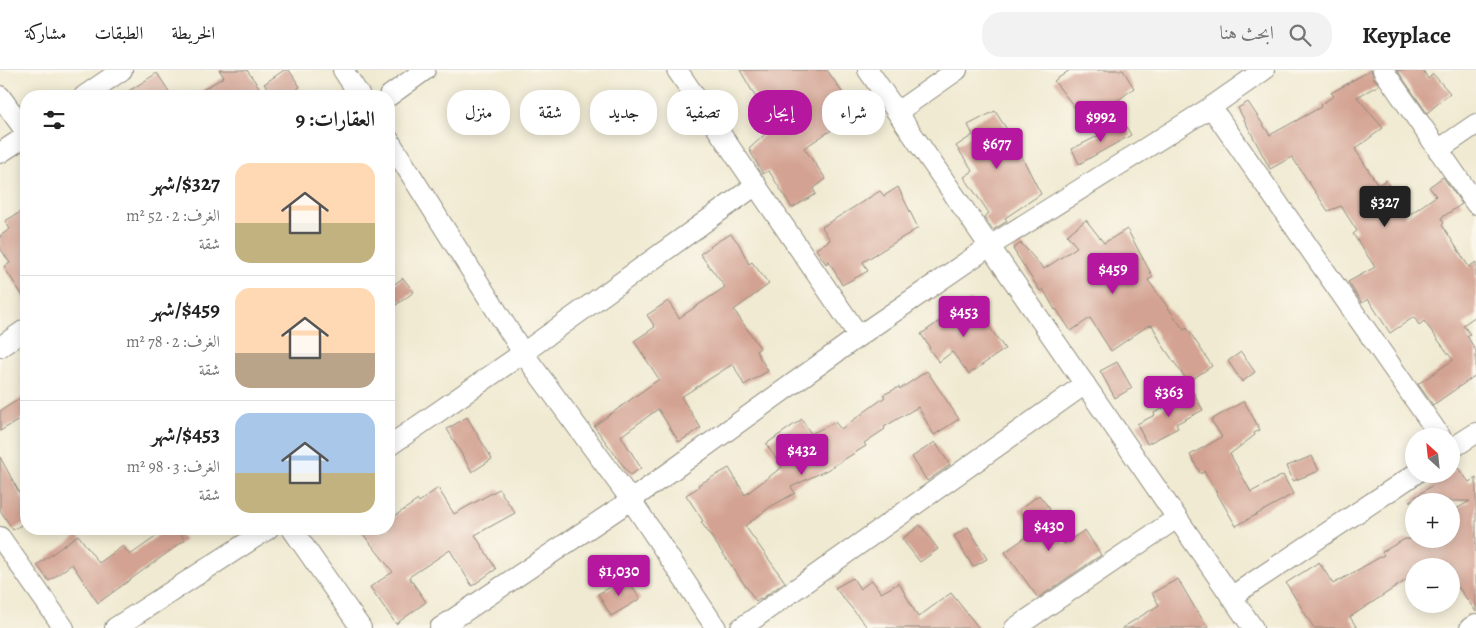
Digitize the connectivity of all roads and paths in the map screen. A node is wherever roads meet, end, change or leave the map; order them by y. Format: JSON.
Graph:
{"nodes":[{"id":1,"x":122,"y":70,"type":"edge"},
{"id":2,"x":343,"y":70,"type":"edge"},
{"id":3,"x":425,"y":70,"type":"edge"},
{"id":4,"x":677,"y":70,"type":"edge"},
{"id":5,"x":868,"y":70,"type":"edge"},
{"id":6,"x":957,"y":70,"type":"edge"},
{"id":7,"x":1264,"y":70,"type":"edge"},
{"id":8,"x":1383,"y":70,"type":"edge"},
{"id":9,"x":93,"y":90,"type":"edge"},
{"id":10,"x":356,"y":90,"type":"edge"},
{"id":11,"x":395,"y":92,"type":"edge"},
{"id":12,"x":0,"y":96,"type":"edge"},
{"id":13,"x":1212,"y":107,"type":"junction"},
{"id":14,"x":897,"y":112,"type":"junction"},
{"id":15,"x":1476,"y":124,"type":"edge"},
{"id":16,"x":20,"y":125,"type":"edge"},
{"id":17,"x":20,"y":138,"type":"edge"},
{"id":18,"x":395,"y":149,"type":"edge"},
{"id":19,"x":1438,"y":150,"type":"junction"},
{"id":20,"x":0,"y":153,"type":"edge"},
{"id":21,"x":756,"y":185,"type":"junction"},
{"id":22,"x":1476,"y":204,"type":"edge"},
{"id":23,"x":990,"y":246,"type":"junction"},
{"id":24,"x":20,"y":334,"type":"edge"},
{"id":25,"x":859,"y":336,"type":"junction"},
{"id":26,"x":0,"y":347,"type":"edge"},
{"id":27,"x":524,"y":353,"type":"junction"},
{"id":28,"x":1085,"y":384,"type":"junction"},
{"id":29,"x":1434,"y":428,"type":"edge"},
{"id":30,"x":1476,"y":433,"type":"edge"},
{"id":31,"x":395,"y":442,"type":"edge"},
{"id":32,"x":1460,"y":444,"type":"edge"},
{"id":33,"x":1405,"y":481,"type":"edge"},
{"id":34,"x":631,"y":500,"type":"junction"},
{"id":35,"x":1176,"y":518,"type":"junction"},
{"id":36,"x":259,"y":535,"type":"edge"},
{"id":37,"x":296,"y":535,"type":"edge"},
{"id":38,"x":0,"y":537,"type":"edge"},
{"id":39,"x":1231,"y":597,"type":"junction"},
{"id":40,"x":1476,"y":624,"type":"edge"},
{"id":41,"x":1026,"y":625,"type":"edge"},
{"id":42,"x":64,"y":628,"type":"edge"},
{"id":43,"x":115,"y":628,"type":"edge"},
{"id":44,"x":361,"y":628,"type":"edge"},
{"id":45,"x":440,"y":628,"type":"edge"},
{"id":46,"x":716,"y":628,"type":"edge"},
{"id":47,"x":741,"y":628,"type":"edge"},
{"id":48,"x":1253,"y":628,"type":"edge"},
{"id":49,"x":1470,"y":628,"type":"edge"}],
"edges":[{"from":1,"to":9,"type":"street"},
{"from":2,"to":10,"type":"street"},
{"from":3,"to":11,"type":"street"},
{"from":4,"to":21,"type":"street"},
{"from":5,"to":14,"type":"street"},
{"from":6,"to":14,"type":"street"},
{"from":7,"to":13,"type":"street"},
{"from":8,"to":19,"type":"street"},
{"from":12,"to":16,"type":"street"},
{"from":13,"to":23,"type":"street"},
{"from":13,"to":29,"type":"street"},
{"from":14,"to":23,"type":"street"},
{"from":15,"to":19,"type":"street"},
{"from":17,"to":20,"type":"street"},
{"from":18,"to":27,"type":"street"},
{"from":19,"to":22,"type":"street"},
{"from":21,"to":25,"type":"street"},
{"from":21,"to":27,"type":"street"},
{"from":23,"to":25,"type":"street"},
{"from":23,"to":28,"type":"street"},
{"from":24,"to":26,"type":"street"},
{"from":25,"to":34,"type":"street"},
{"from":27,"to":31,"type":"street"},
{"from":27,"to":34,"type":"street"},
{"from":28,"to":35,"type":"street"},
{"from":28,"to":47,"type":"street"},
{"from":30,"to":32,"type":"street"},
{"from":33,"to":39,"type":"street"},
{"from":34,"to":45,"type":"street"},
{"from":34,"to":46,"type":"street"},
{"from":35,"to":39,"type":"street"},
{"from":35,"to":41,"type":"street"},
{"from":36,"to":43,"type":"street"},
{"from":37,"to":44,"type":"street"},
{"from":38,"to":42,"type":"street"},
{"from":39,"to":48,"type":"street"},
{"from":40,"to":49,"type":"street"}]}
